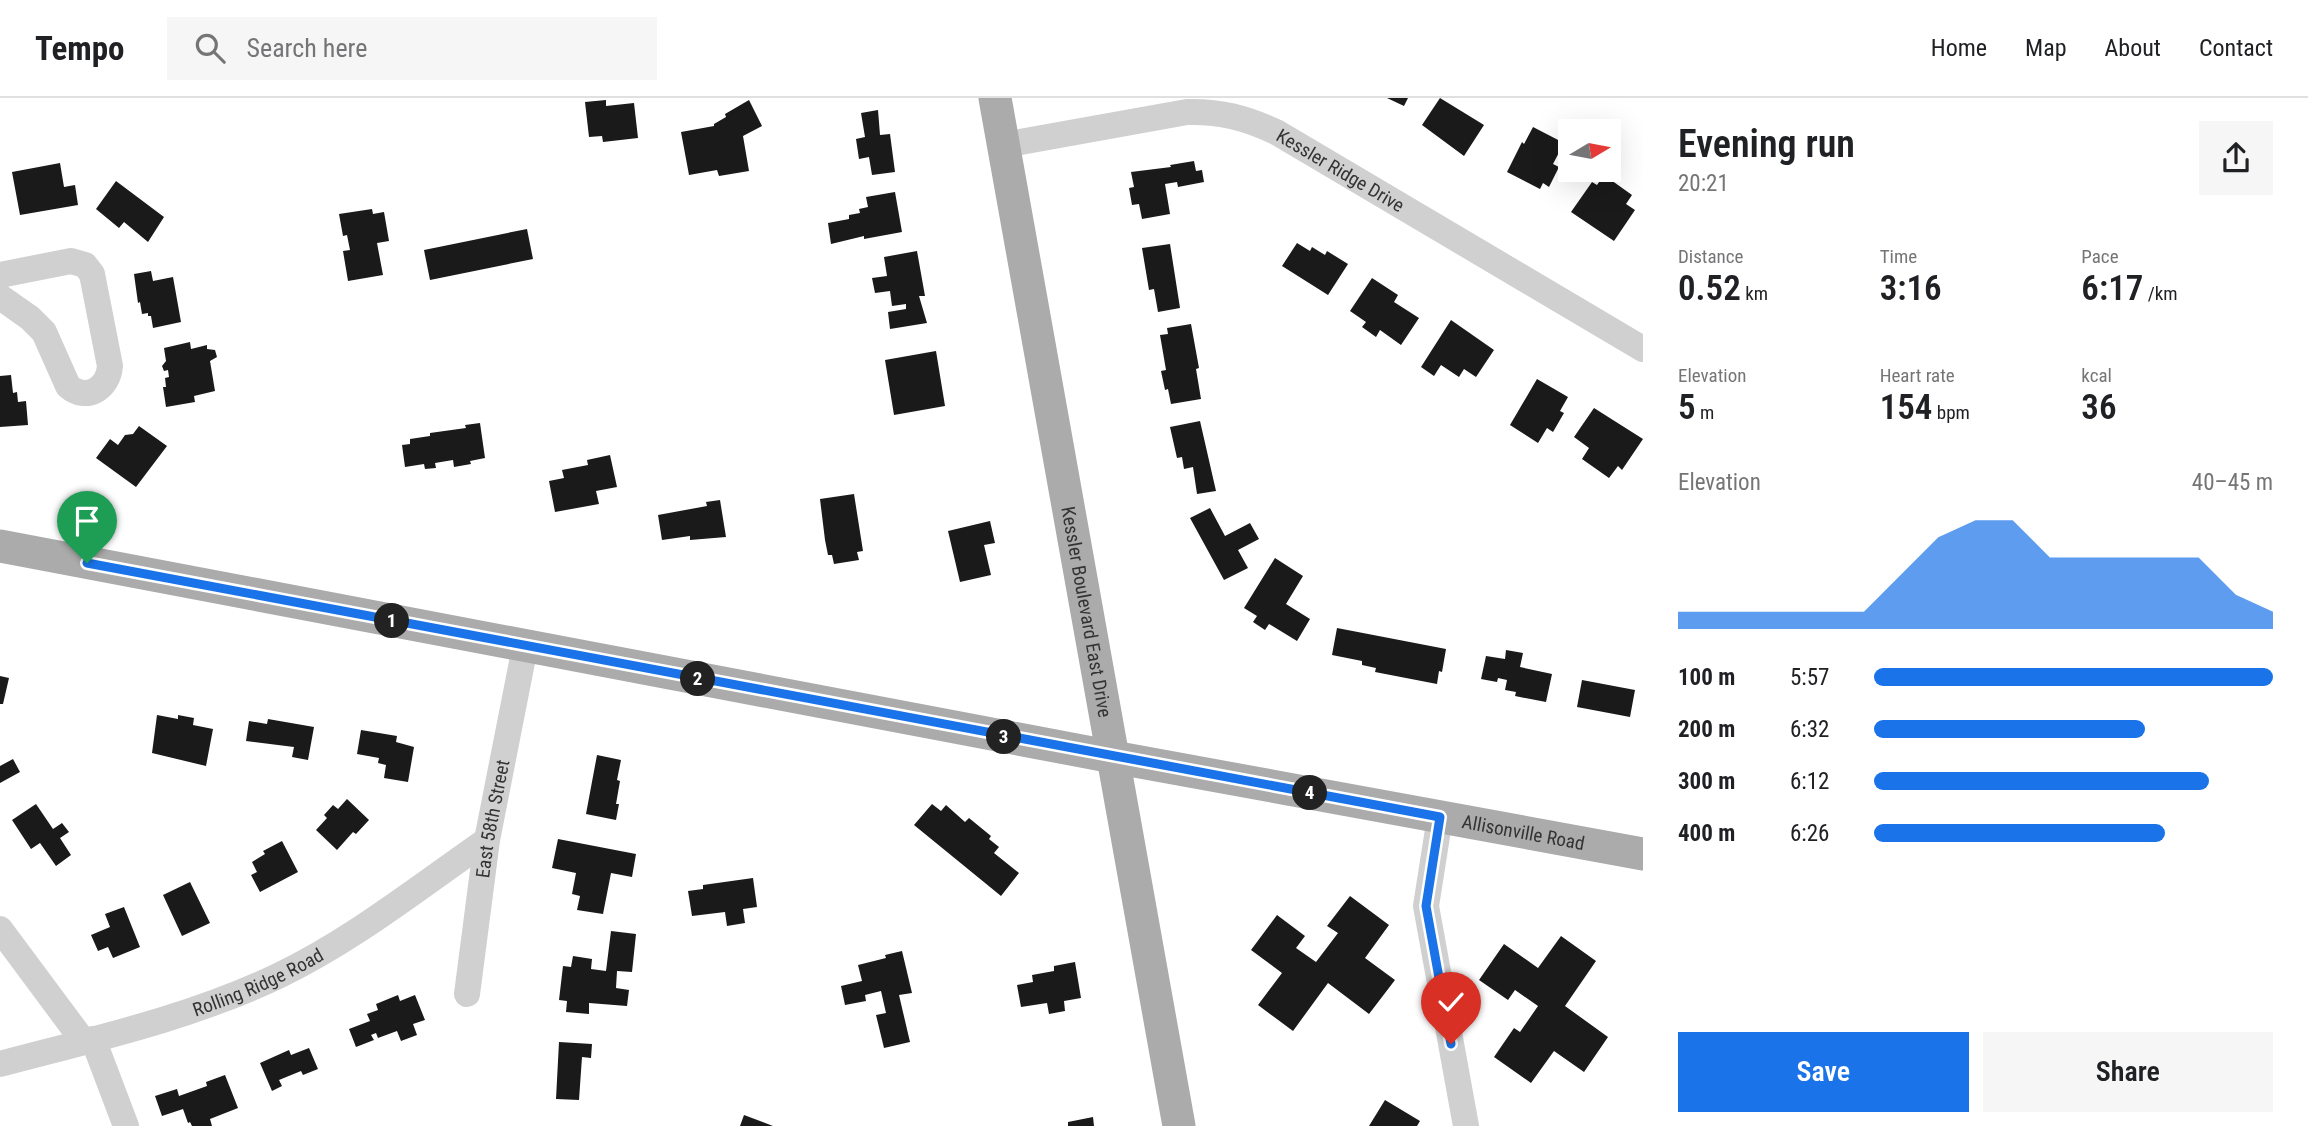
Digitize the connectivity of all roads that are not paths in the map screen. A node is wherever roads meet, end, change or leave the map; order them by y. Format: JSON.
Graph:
{"nodes":[{"id":1,"x":995,"y":98,"type":"edge"},
{"id":2,"x":1003,"y":145,"type":"junction"},
{"id":3,"x":0,"y":275,"type":"edge"},
{"id":4,"x":0,"y":297,"type":"edge"},
{"id":5,"x":1643,"y":349,"type":"edge"},
{"id":6,"x":0,"y":547,"type":"edge"},
{"id":7,"x":526,"y":647,"type":"junction"},
{"id":8,"x":1113,"y":757,"type":"junction"},
{"id":9,"x":1440,"y":817,"type":"junction"},
{"id":10,"x":487,"y":840,"type":"junction"},
{"id":11,"x":1643,"y":854,"type":"edge"},
{"id":12,"x":0,"y":929,"type":"edge"},
{"id":13,"x":467,"y":994,"type":"dead end"},
{"id":14,"x":89,"y":1041,"type":"junction"},
{"id":15,"x":0,"y":1065,"type":"edge"},
{"id":16,"x":126,"y":1126,"type":"edge"},
{"id":17,"x":1179,"y":1126,"type":"edge"},
{"id":18,"x":1466,"y":1126,"type":"edge"}],
"edges":[{"from":1,"to":2,"type":"main road","name":"Kessler Boulevard East Drive"},
{"from":2,"to":5,"type":"street","name":"Kessler Ridge Drive"},
{"from":2,"to":8,"type":"main road","name":"Kessler Boulevard East Drive"},
{"from":3,"to":4,"type":"street"},
{"from":6,"to":7,"type":"main road","name":"Allisonville Road"},
{"from":7,"to":8,"type":"main road","name":"Allisonville Road"},
{"from":7,"to":10,"type":"street","name":"East 58th Street"},
{"from":8,"to":9,"type":"main road","name":"Allisonville Road"},
{"from":8,"to":17,"type":"main road","name":"Kessler Boulevard East Drive"},
{"from":9,"to":11,"type":"main road","name":"Allisonville Road"},
{"from":9,"to":18,"type":"street"},
{"from":10,"to":13,"type":"street","name":"East 58th Street"},
{"from":10,"to":14,"type":"street","name":"Rolling Ridge Road"},
{"from":12,"to":14,"type":"street"},
{"from":14,"to":15,"type":"street","name":"Rolling Ridge Road"},
{"from":14,"to":16,"type":"street"}]}
